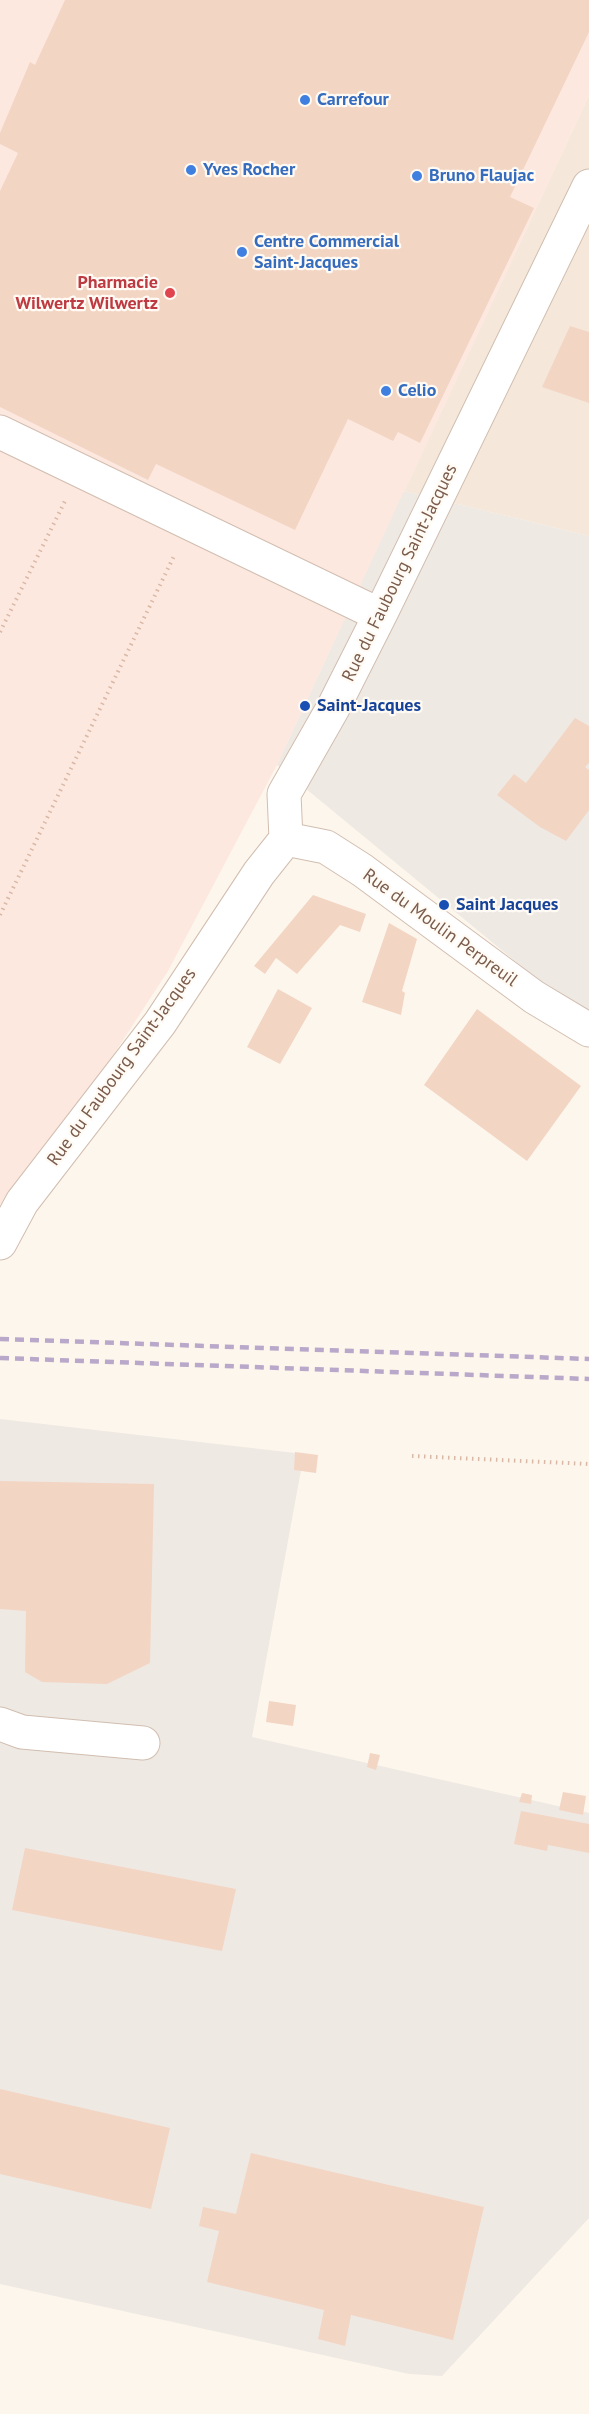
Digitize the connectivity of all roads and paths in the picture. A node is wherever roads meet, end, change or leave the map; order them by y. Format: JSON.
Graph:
{"nodes":[{"id":1,"x":589,"y":186,"type":"edge"},
{"id":2,"x":0,"y":432,"type":"edge"},
{"id":3,"x":80,"y":471,"type":"junction"},
{"id":4,"x":190,"y":524,"type":"junction"},
{"id":5,"x":380,"y":615,"type":"junction"},
{"id":6,"x":0,"y":632,"type":"edge"},
{"id":7,"x":286,"y":839,"type":"junction"},
{"id":8,"x":0,"y":915,"type":"edge"},
{"id":9,"x":589,"y":1030,"type":"edge"},
{"id":10,"x":11,"y":1196,"type":"edge"},
{"id":11,"x":2,"y":1238,"type":"edge"},
{"id":12,"x":412,"y":1456,"type":"dead end"},
{"id":13,"x":589,"y":1464,"type":"edge"},
{"id":14,"x":0,"y":1724,"type":"edge"},
{"id":15,"x":143,"y":1743,"type":"dead end"}],
"edges":[{"from":1,"to":5,"type":"street","name":"Rue du Faubourg Saint-Jacques"},
{"from":2,"to":3,"type":"street"},
{"from":3,"to":4,"type":"street"},
{"from":3,"to":6,"type":"path"},
{"from":4,"to":5,"type":"street"},
{"from":4,"to":8,"type":"path"},
{"from":5,"to":7,"type":"street","name":"Rue du Faubourg Saint-Jacques"},
{"from":7,"to":9,"type":"street","name":"Rue du Moulin Perpreuil"},
{"from":7,"to":10,"type":"street","name":"Rue du Faubourg Saint-Jacques"},
{"from":10,"to":11,"type":"street","name":"Rue du Faubourg Saint-Jacques"},
{"from":12,"to":13,"type":"path"},
{"from":14,"to":15,"type":"street"}]}
